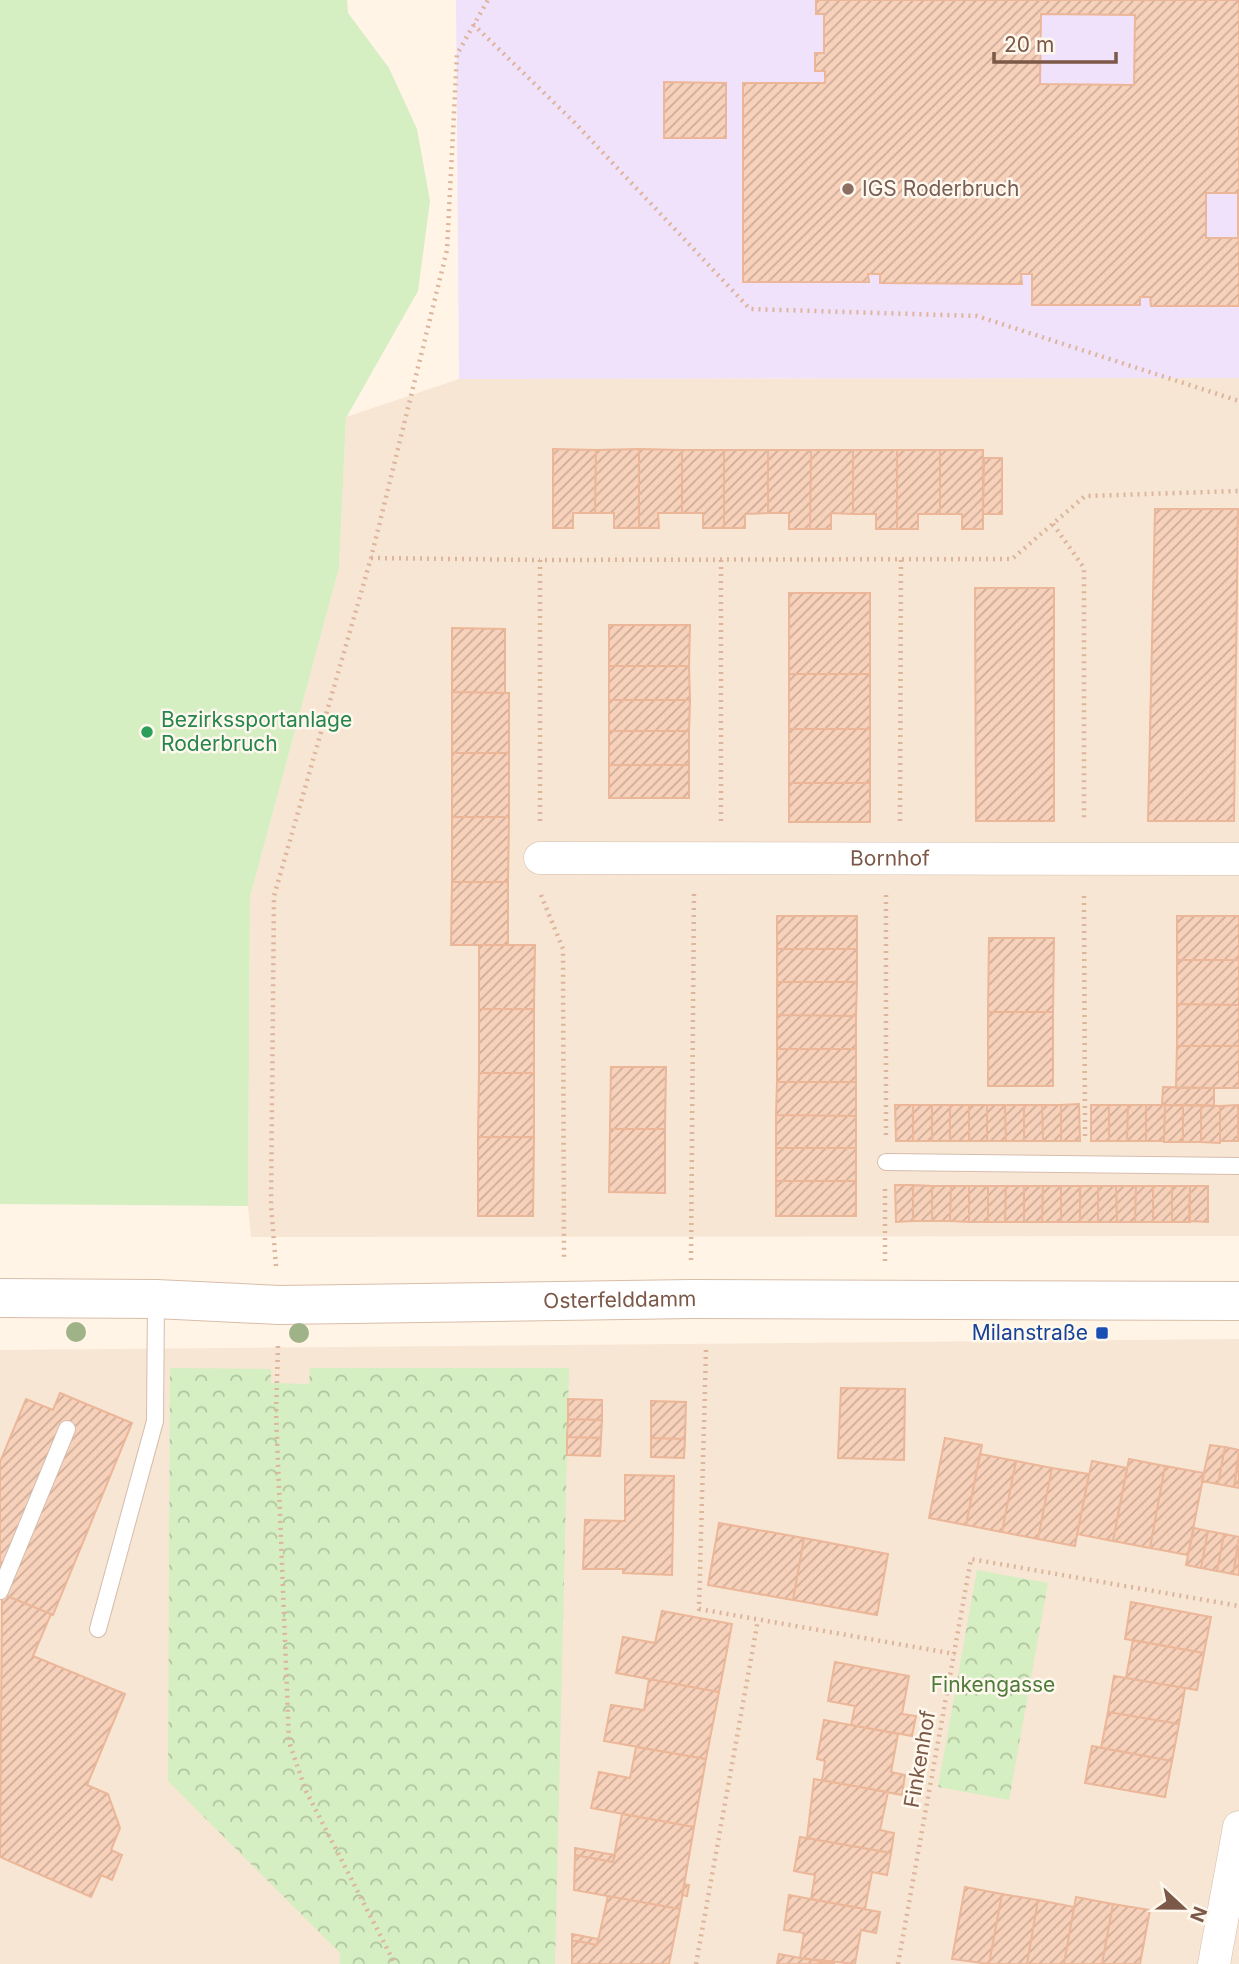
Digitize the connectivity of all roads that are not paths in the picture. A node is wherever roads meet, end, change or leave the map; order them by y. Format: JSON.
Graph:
{"nodes":[{"id":1,"x":540,"y":858,"type":"road end"},
{"id":2,"x":1239,"y":859,"type":"edge"},
{"id":3,"x":886,"y":1162,"type":"road end"},
{"id":4,"x":1239,"y":1166,"type":"edge"},
{"id":5,"x":0,"y":1298,"type":"edge"},
{"id":6,"x":156,"y":1299,"type":"junction"},
{"id":7,"x":1239,"y":1301,"type":"edge"},
{"id":8,"x":67,"y":1429,"type":"dead end"},
{"id":9,"x":0,"y":1591,"type":"edge"},
{"id":10,"x":98,"y":1629,"type":"dead end"},
{"id":11,"x":1239,"y":1828,"type":"edge"},
{"id":12,"x":1214,"y":1964,"type":"edge"}],
"edges":[{"from":1,"to":2,"type":"street","name":"Bornhof"},
{"from":3,"to":4,"type":"lane"},
{"from":5,"to":6,"type":"street","name":"Osterfelddamm"},
{"from":6,"to":7,"type":"street","name":"Osterfelddamm"},
{"from":6,"to":10,"type":"lane"},
{"from":8,"to":9,"type":"lane"},
{"from":11,"to":12,"type":"street"}]}
